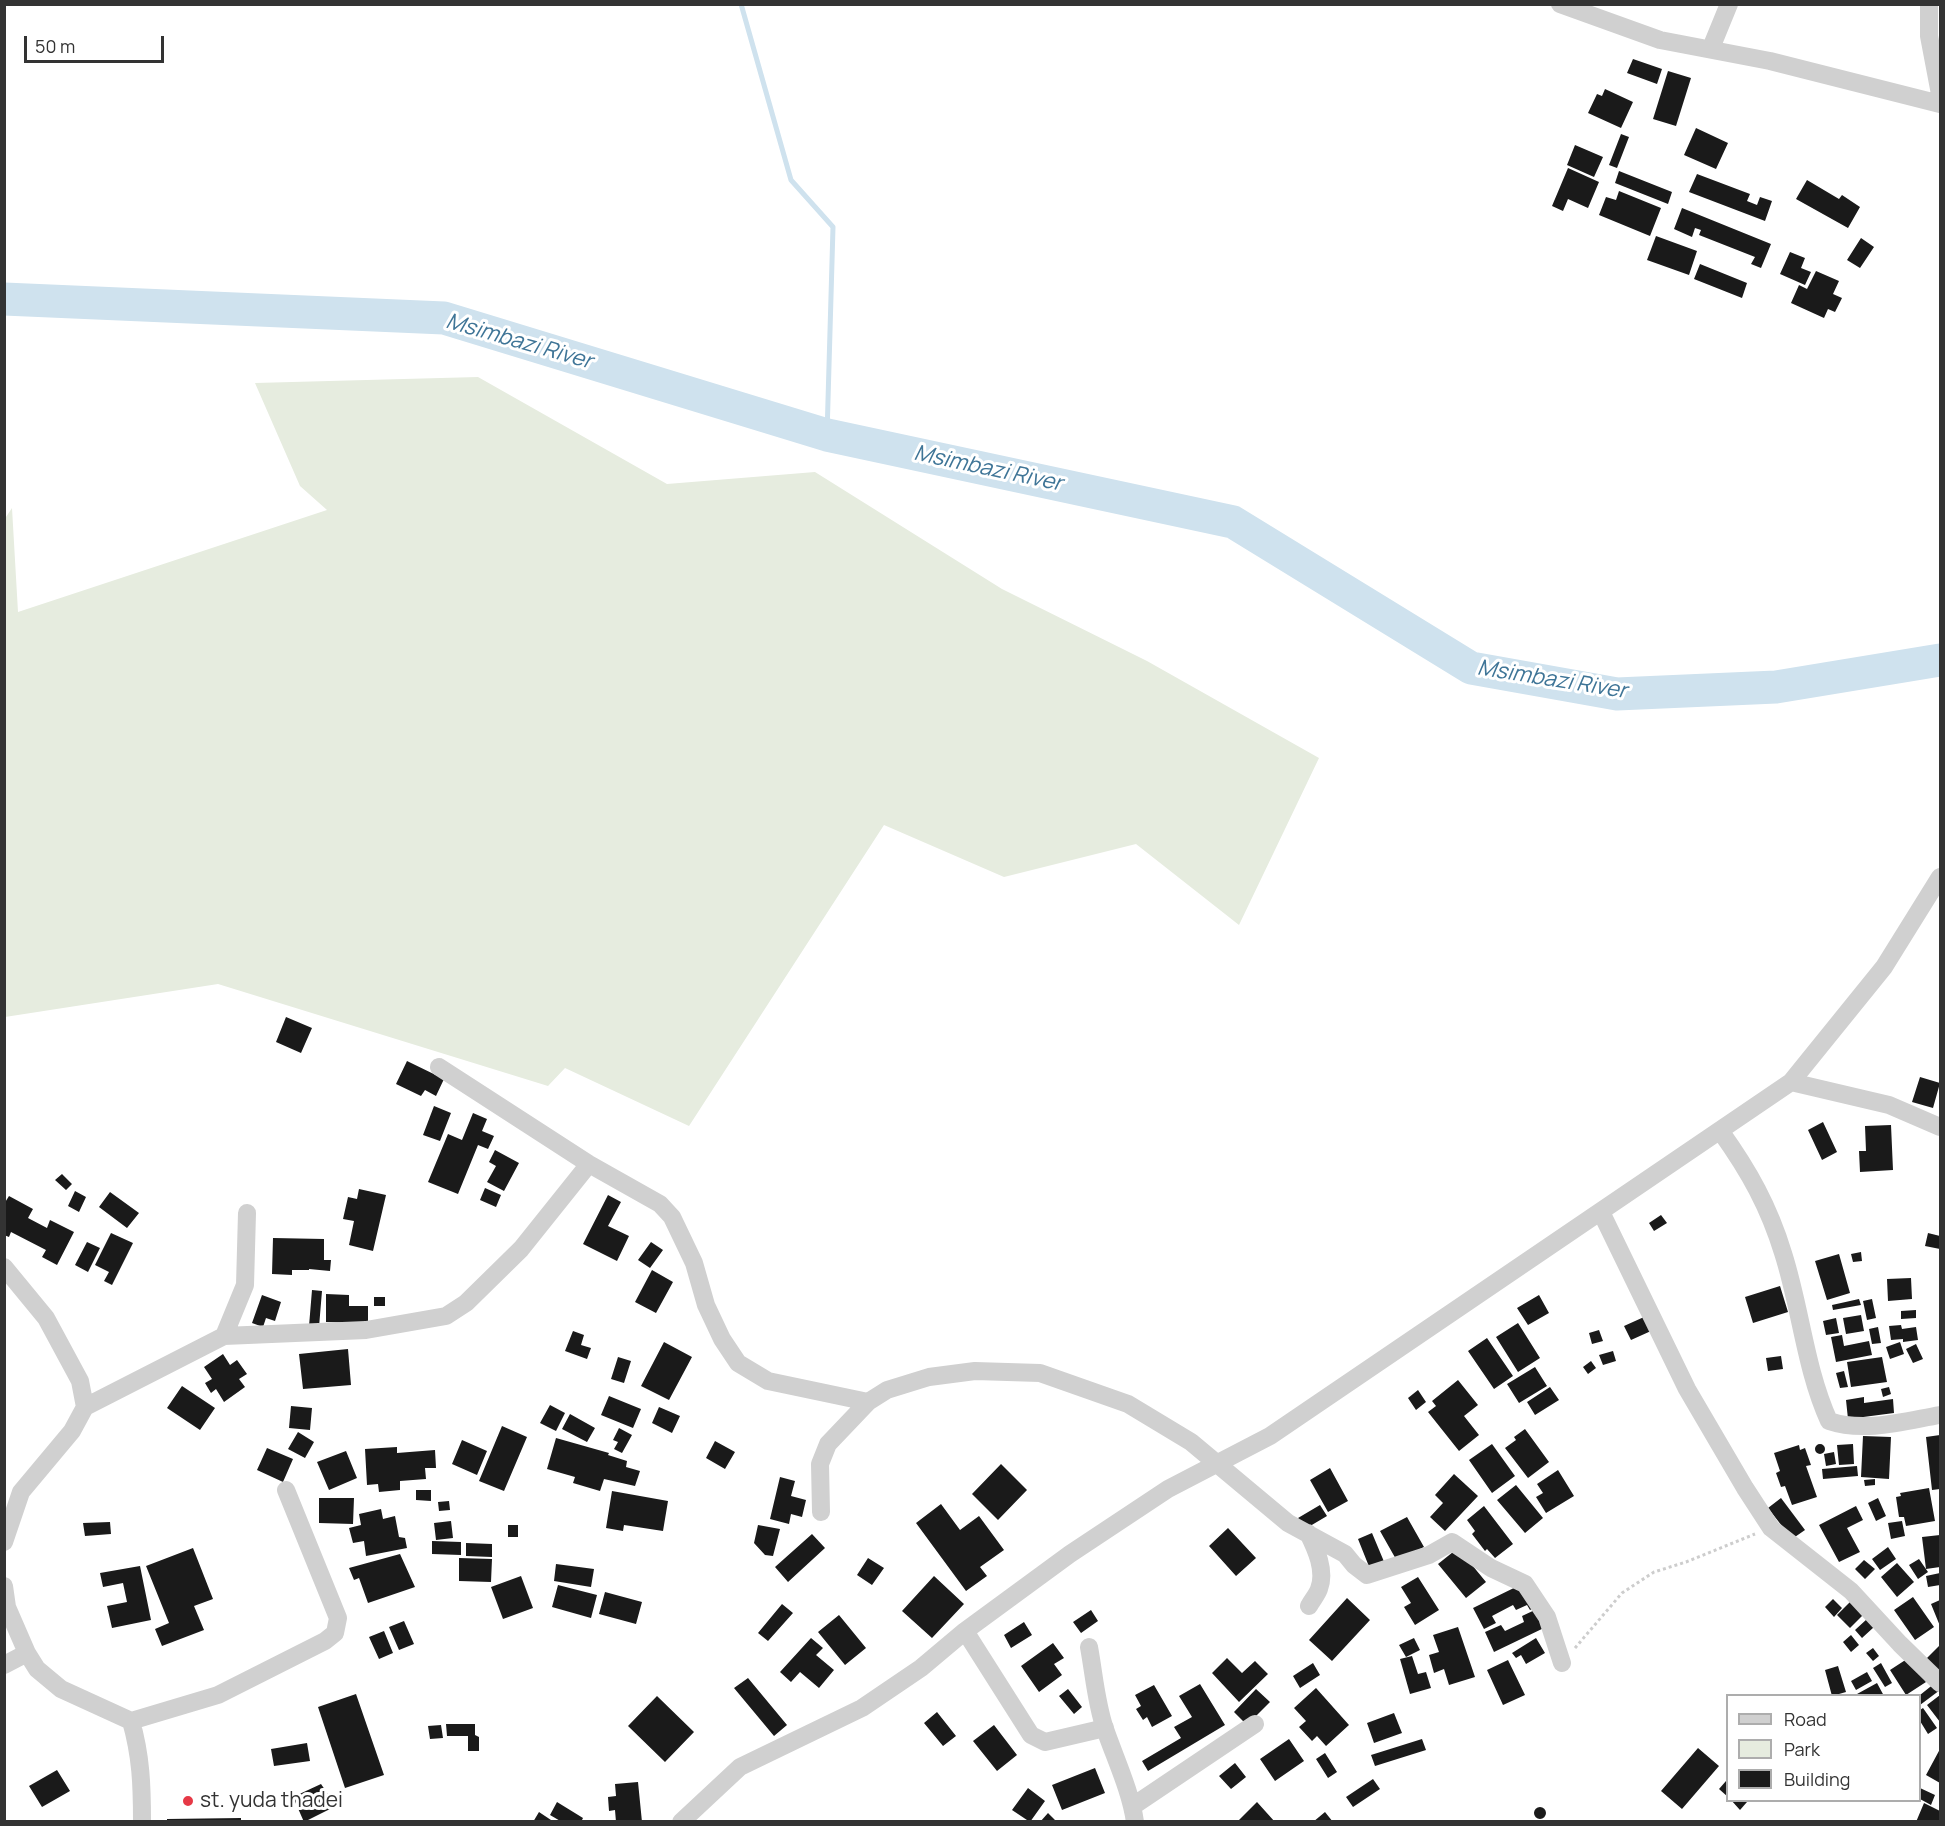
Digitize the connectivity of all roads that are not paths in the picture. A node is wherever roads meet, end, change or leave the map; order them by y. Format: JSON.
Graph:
{"nodes":[{"id":1,"x":1560,"y":4,"type":"edge"},
{"id":2,"x":1729,"y":4,"type":"edge"},
{"id":3,"x":1929,"y":4,"type":"edge"},
{"id":4,"x":1711,"y":48,"type":"junction"},
{"id":5,"x":1941,"y":94,"type":"edge"},
{"id":6,"x":1941,"y":104,"type":"edge"},
{"id":7,"x":1941,"y":877,"type":"edge"},
{"id":8,"x":439,"y":1068,"type":"dead end"},
{"id":9,"x":1791,"y":1082,"type":"junction"},
{"id":10,"x":1941,"y":1126,"type":"edge"},
{"id":11,"x":1721,"y":1132,"type":"junction"},
{"id":12,"x":589,"y":1164,"type":"junction"},
{"id":13,"x":1601,"y":1212,"type":"junction"},
{"id":14,"x":247,"y":1213,"type":"dead end"},
{"id":15,"x":4,"y":1267,"type":"edge"},
{"id":16,"x":224,"y":1336,"type":"junction"},
{"id":17,"x":868,"y":1402,"type":"junction"},
{"id":18,"x":85,"y":1407,"type":"junction"},
{"id":19,"x":1941,"y":1415,"type":"edge"},
{"id":20,"x":1217,"y":1463,"type":"junction"},
{"id":21,"x":286,"y":1490,"type":"dead end"},
{"id":22,"x":821,"y":1512,"type":"dead end"},
{"id":23,"x":1308,"y":1533,"type":"junction"},
{"id":24,"x":4,"y":1542,"type":"edge"},
{"id":25,"x":4,"y":1586,"type":"edge"},
{"id":26,"x":1309,"y":1606,"type":"dead end"},
{"id":27,"x":965,"y":1631,"type":"junction"},
{"id":28,"x":1089,"y":1647,"type":"dead end"},
{"id":29,"x":27,"y":1653,"type":"junction"},
{"id":30,"x":1562,"y":1663,"type":"road end"},
{"id":31,"x":4,"y":1665,"type":"edge"},
{"id":32,"x":1941,"y":1683,"type":"edge"},
{"id":33,"x":131,"y":1721,"type":"junction"},
{"id":34,"x":1255,"y":1724,"type":"dead end"},
{"id":35,"x":1105,"y":1728,"type":"junction"},
{"id":36,"x":1134,"y":1814,"type":"edge"},
{"id":37,"x":142,"y":1821,"type":"edge"},
{"id":38,"x":681,"y":1821,"type":"edge"}],
"edges":[{"from":1,"to":4,"type":"street"},
{"from":2,"to":4,"type":"street"},
{"from":3,"to":5,"type":"street"},
{"from":4,"to":6,"type":"street"},
{"from":7,"to":9,"type":"street"},
{"from":8,"to":12,"type":"street"},
{"from":9,"to":10,"type":"street"},
{"from":9,"to":11,"type":"street"},
{"from":11,"to":13,"type":"street"},
{"from":11,"to":19,"type":"street"},
{"from":12,"to":16,"type":"street"},
{"from":12,"to":17,"type":"street"},
{"from":13,"to":20,"type":"street"},
{"from":13,"to":32,"type":"street"},
{"from":14,"to":16,"type":"street"},
{"from":15,"to":18,"type":"street"},
{"from":16,"to":18,"type":"street"},
{"from":17,"to":20,"type":"street"},
{"from":17,"to":22,"type":"street"},
{"from":18,"to":24,"type":"street"},
{"from":20,"to":23,"type":"street"},
{"from":20,"to":27,"type":"street"},
{"from":21,"to":33,"type":"street"},
{"from":23,"to":26,"type":"street"},
{"from":23,"to":30,"type":"street"},
{"from":25,"to":29,"type":"street"},
{"from":27,"to":35,"type":"street"},
{"from":27,"to":38,"type":"street"},
{"from":28,"to":35,"type":"street"},
{"from":29,"to":31,"type":"street"},
{"from":29,"to":33,"type":"street"},
{"from":33,"to":37,"type":"street"},
{"from":34,"to":36,"type":"street"},
{"from":35,"to":36,"type":"street"}]}
